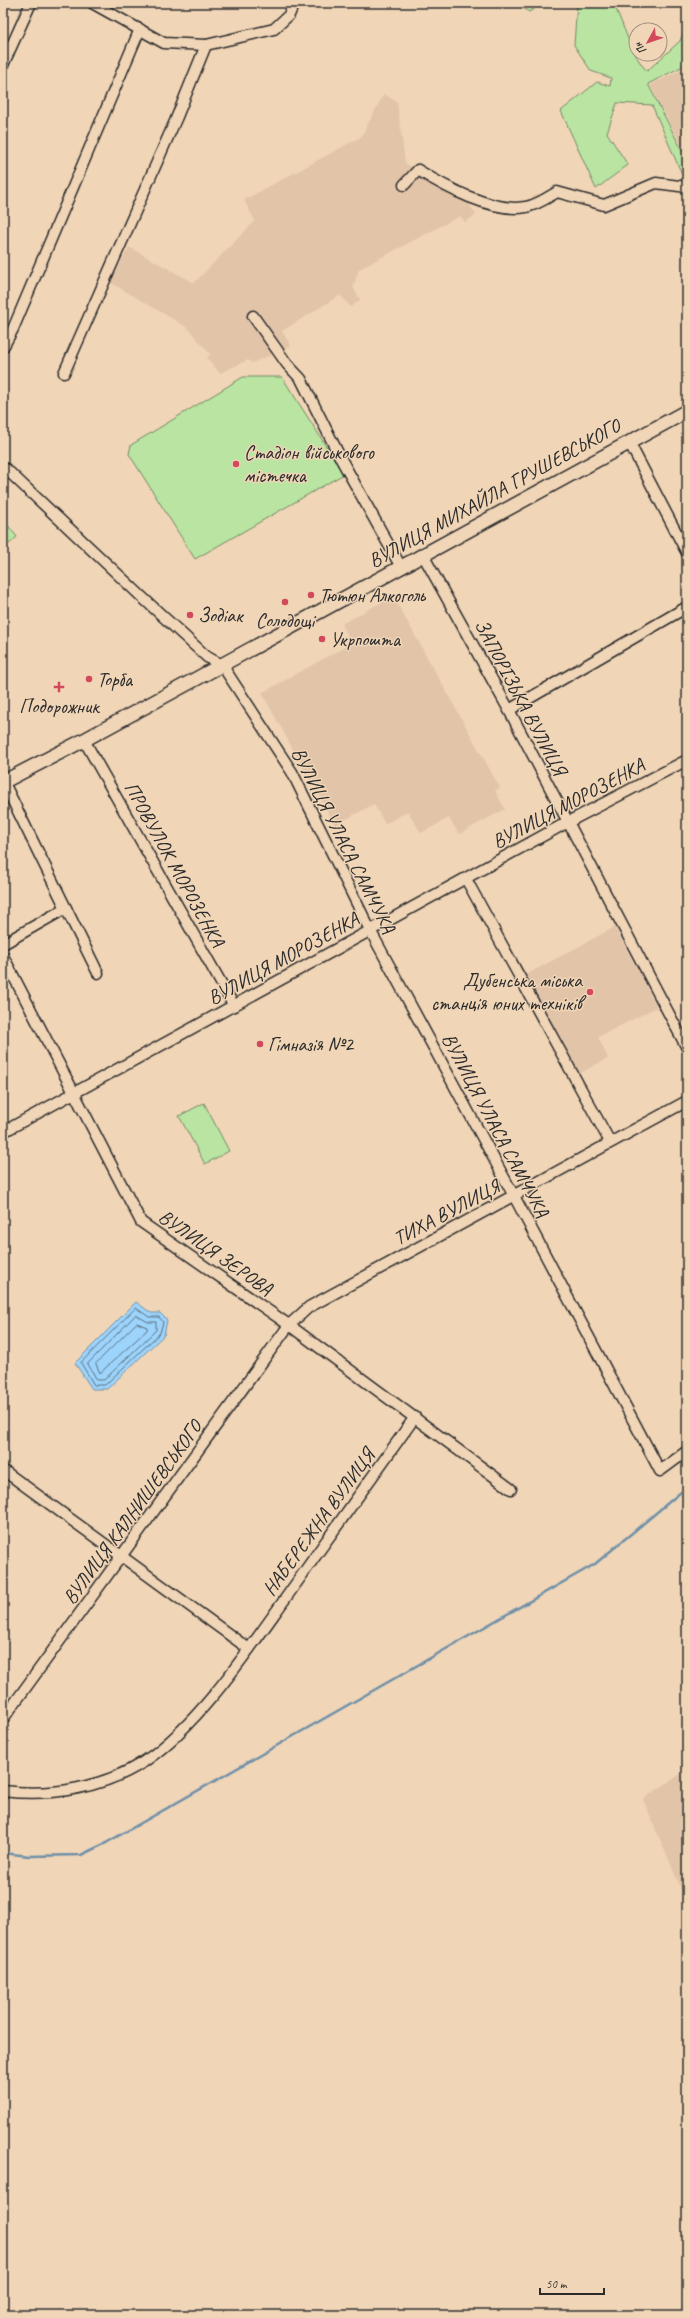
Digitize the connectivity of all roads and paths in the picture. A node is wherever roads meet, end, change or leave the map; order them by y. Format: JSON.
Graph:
{"nodes":[{"id":1,"x":31,"y":3,"type":"edge"},
{"id":2,"x":92,"y":3,"type":"edge"},
{"id":3,"x":294,"y":3,"type":"edge"},
{"id":4,"x":140,"y":29,"type":"junction"},
{"id":5,"x":206,"y":45,"type":"junction"},
{"id":6,"x":3,"y":65,"type":"edge"},
{"id":7,"x":404,"y":185,"type":"dead end"},
{"id":8,"x":687,"y":187,"type":"edge"},
{"id":9,"x":253,"y":316,"type":"dead end"},
{"id":10,"x":3,"y":347,"type":"edge"},
{"id":11,"x":64,"y":373,"type":"dead end"},
{"id":12,"x":687,"y":411,"type":"edge"},
{"id":13,"x":629,"y":442,"type":"junction"},
{"id":14,"x":4,"y":470,"type":"edge"},
{"id":15,"x":687,"y":554,"type":"edge"},
{"id":16,"x":423,"y":555,"type":"junction"},
{"id":17,"x":401,"y":567,"type":"junction"},
{"id":18,"x":687,"y":607,"type":"edge"},
{"id":19,"x":222,"y":665,"type":"junction"},
{"id":20,"x":509,"y":710,"type":"junction"},
{"id":21,"x":84,"y":740,"type":"junction"},
{"id":22,"x":687,"y":760,"type":"edge"},
{"id":23,"x":3,"y":782,"type":"edge"},
{"id":24,"x":568,"y":822,"type":"junction"},
{"id":25,"x":466,"y":879,"type":"junction"},
{"id":26,"x":66,"y":908,"type":"junction"},
{"id":27,"x":370,"y":930,"type":"junction"},
{"id":28,"x":3,"y":944,"type":"edge"},
{"id":29,"x":3,"y":956,"type":"edge"},
{"id":30,"x":98,"y":973,"type":"dead end"},
{"id":31,"x":234,"y":1006,"type":"junction"},
{"id":32,"x":687,"y":1048,"type":"edge"},
{"id":33,"x":74,"y":1094,"type":"junction"},
{"id":34,"x":687,"y":1101,"type":"edge"},
{"id":35,"x":3,"y":1132,"type":"edge"},
{"id":36,"x":610,"y":1142,"type":"junction"},
{"id":37,"x":514,"y":1196,"type":"junction"},
{"id":38,"x":289,"y":1325,"type":"junction"},
{"id":39,"x":416,"y":1417,"type":"junction"},
{"id":40,"x":687,"y":1450,"type":"edge"},
{"id":41,"x":3,"y":1470,"type":"edge"},
{"id":42,"x":511,"y":1489,"type":"dead end"},
{"id":43,"x":123,"y":1556,"type":"junction"},
{"id":44,"x":249,"y":1649,"type":"junction"},
{"id":45,"x":3,"y":1719,"type":"edge"},
{"id":46,"x":3,"y":1791,"type":"edge"}],
"edges":[{"from":1,"to":6,"type":"street"},
{"from":2,"to":4,"type":"street"},
{"from":3,"to":5,"type":"street"},
{"from":4,"to":5,"type":"street"},
{"from":4,"to":10,"type":"street"},
{"from":5,"to":11,"type":"street"},
{"from":7,"to":8,"type":"street"},
{"from":9,"to":17,"type":"street"},
{"from":12,"to":13,"type":"main road","name":"ВУЛИЦЯ МИХАЙЛА ГРУШЕВСЬКОГО"},
{"from":13,"to":15,"type":"street"},
{"from":13,"to":16,"type":"main road","name":"ВУЛИЦЯ МИХАЙЛА ГРУШЕВСЬКОГО"},
{"from":14,"to":19,"type":"street"},
{"from":16,"to":17,"type":"main road","name":"ВУЛИЦЯ МИХАЙЛА ГРУШЕВСЬКОГО"},
{"from":16,"to":20,"type":"street","name":"ЗАПОРІЗЬКА ВУЛИЦЯ"},
{"from":17,"to":19,"type":"main road","name":"ВУЛИЦЯ МИХАЙЛА ГРУШЕВСЬКОГО"},
{"from":18,"to":20,"type":"street"},
{"from":19,"to":21,"type":"main road","name":"ВУЛИЦЯ МИХАЙЛА ГРУШЕВСЬКОГО"},
{"from":19,"to":27,"type":"street","name":"ВУЛИЦЯ УЛАСА САМЧУКА"},
{"from":20,"to":24,"type":"street","name":"ЗАПОРІЗЬКА ВУЛИЦЯ"},
{"from":21,"to":23,"type":"main road","name":"ВУЛИЦЯ МИХАЙЛА ГРУШЕВСЬКОГО"},
{"from":21,"to":31,"type":"street","name":"ПРОВУЛОК МОРОЗЕНКА"},
{"from":22,"to":24,"type":"street","name":"ВУЛИЦЯ МОРОЗЕНКА"},
{"from":23,"to":26,"type":"street"},
{"from":24,"to":25,"type":"street","name":"ВУЛИЦЯ МОРОЗЕНКА"},
{"from":24,"to":32,"type":"street","name":"ЗАПОРІЗЬКА ВУЛИЦЯ"},
{"from":25,"to":27,"type":"street","name":"ВУЛИЦЯ МОРОЗЕНКА"},
{"from":25,"to":36,"type":"street"},
{"from":26,"to":28,"type":"street"},
{"from":26,"to":30,"type":"street"},
{"from":27,"to":31,"type":"street","name":"ВУЛИЦЯ МОРОЗЕНКА"},
{"from":27,"to":37,"type":"street","name":"ВУЛИЦЯ УЛАСА САМЧУКА"},
{"from":29,"to":33,"type":"street","name":"ВУЛИЦЯ ЗЕРОВА"},
{"from":31,"to":33,"type":"street","name":"ВУЛИЦЯ МОРОЗЕНКА"},
{"from":33,"to":35,"type":"street","name":"ВУЛИЦЯ МОРОЗЕНКА"},
{"from":33,"to":38,"type":"street","name":"ВУЛИЦЯ ЗЕРОВА"},
{"from":34,"to":36,"type":"street","name":"ТИХА ВУЛИЦЯ"},
{"from":36,"to":37,"type":"street","name":"ТИХА ВУЛИЦЯ"},
{"from":37,"to":38,"type":"street","name":"ТИХА ВУЛИЦЯ"},
{"from":37,"to":40,"type":"street","name":"ВУЛИЦЯ УЛАСА САМЧУКА"},
{"from":38,"to":39,"type":"street","name":"ВУЛИЦЯ ЗЕРОВА"},
{"from":38,"to":43,"type":"street","name":"ВУЛИЦЯ КАЛНИШЕВСЬКОГО"},
{"from":39,"to":42,"type":"street","name":"ВУЛИЦЯ ЗЕРОВА"},
{"from":39,"to":44,"type":"street","name":"НАБЕРЕЖНА ВУЛИЦЯ"},
{"from":41,"to":43,"type":"street"},
{"from":43,"to":44,"type":"street"},
{"from":43,"to":45,"type":"street","name":"ВУЛИЦЯ КАЛНИШЕВСЬКОГО"},
{"from":44,"to":46,"type":"street","name":"НАБЕРЕЖНА ВУЛИЦЯ"}]}
